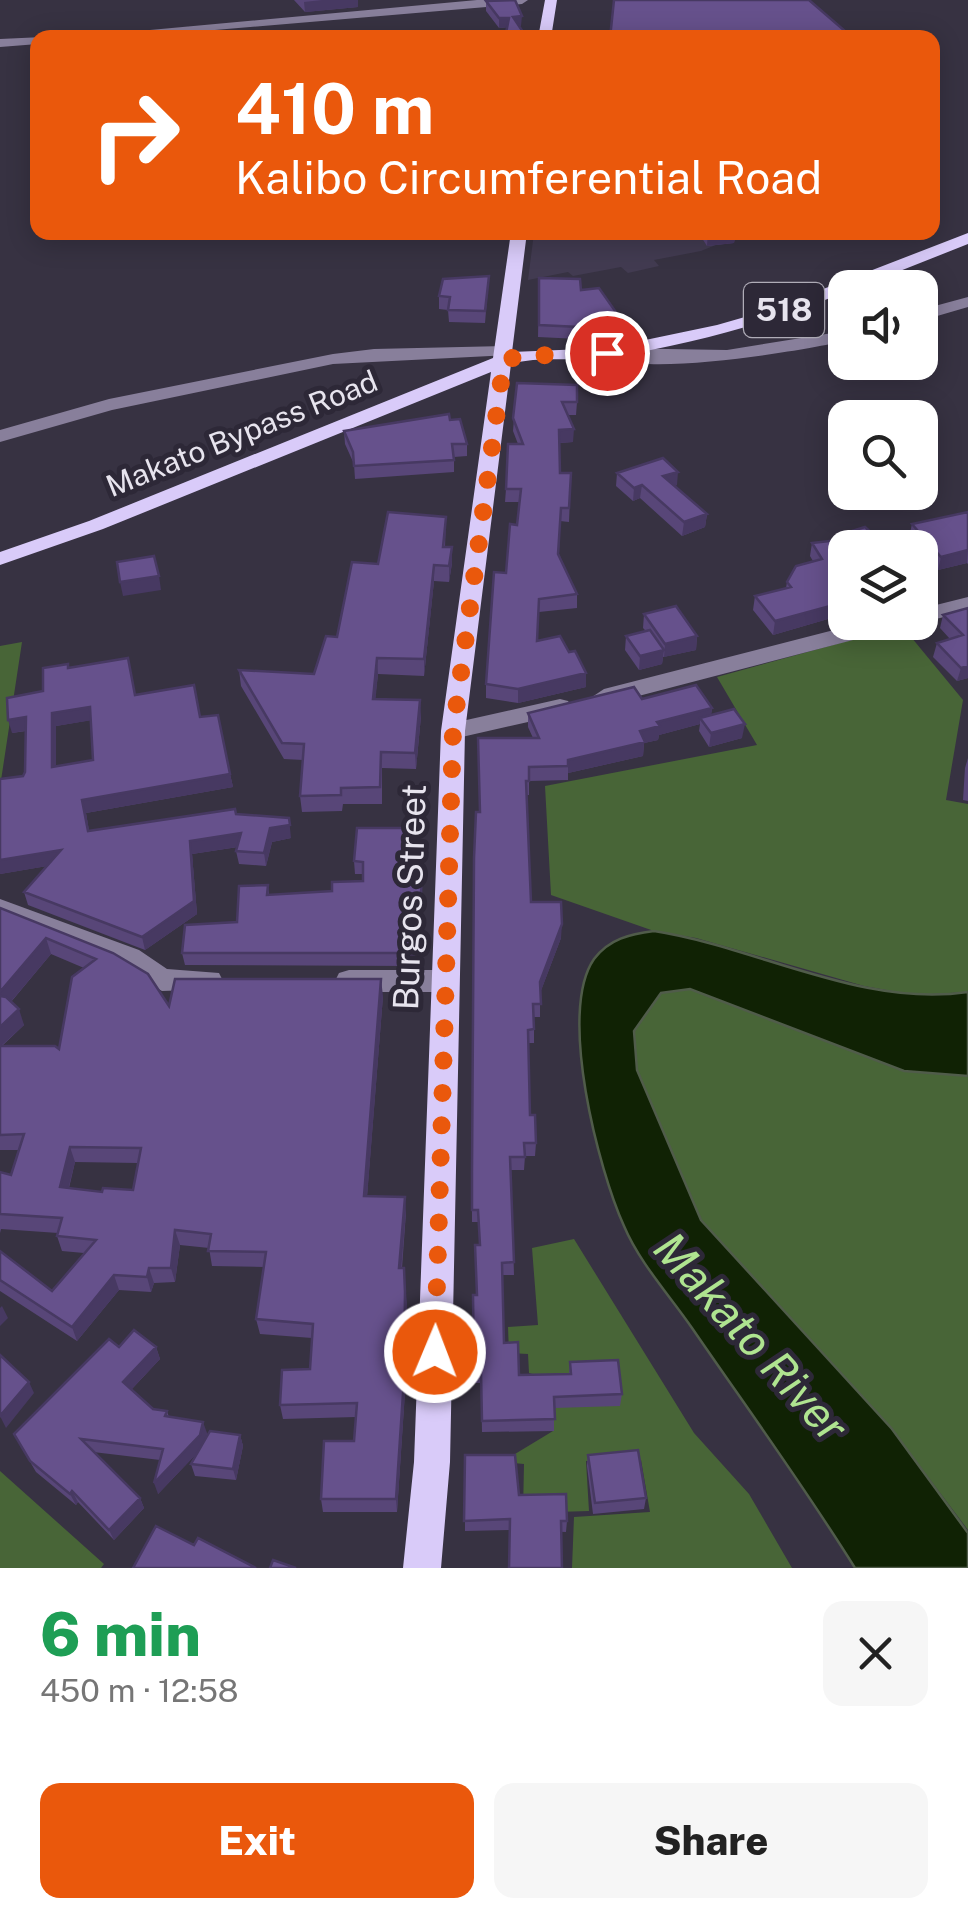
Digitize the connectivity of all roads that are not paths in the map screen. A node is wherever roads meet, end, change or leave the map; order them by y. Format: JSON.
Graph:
{"nodes":[{"id":1,"x":522,"y":0,"type":"edge"},
{"id":2,"x":550,"y":0,"type":"edge"},
{"id":3,"x":164,"y":30,"type":"edge"},
{"id":4,"x":545,"y":30,"type":"edge"},
{"id":5,"x":30,"y":41,"type":"edge"},
{"id":6,"x":0,"y":43,"type":"edge"},
{"id":7,"x":968,"y":238,"type":"edge"},
{"id":8,"x":518,"y":240,"type":"edge"},
{"id":9,"x":968,"y":302,"type":"edge"},
{"id":10,"x":938,"y":311,"type":"edge"},
{"id":11,"x":828,"y":339,"type":"edge"},
{"id":12,"x":607,"y":353,"type":"junction"},
{"id":13,"x":505,"y":356,"type":"junction"},
{"id":14,"x":0,"y":436,"type":"edge"},
{"id":15,"x":0,"y":559,"type":"edge"},
{"id":16,"x":968,"y":604,"type":"edge"},
{"id":17,"x":938,"y":612,"type":"edge"},
{"id":18,"x":828,"y":639,"type":"edge"},
{"id":19,"x":453,"y":731,"type":"junction"},
{"id":20,"x":0,"y":908,"type":"edge"},
{"id":21,"x":234,"y":981,"type":"edge"},
{"id":22,"x":313,"y":981,"type":"edge"},
{"id":23,"x":445,"y":982,"type":"junction"},
{"id":24,"x":422,"y":1568,"type":"edge"}],
"edges":[{"from":1,"to":3,"type":"street"},
{"from":2,"to":4,"type":"main road"},
{"from":5,"to":6,"type":"street"},
{"from":7,"to":12,"type":"main road","number":"518"},
{"from":8,"to":13,"type":"main road","name":"Burgos Street"},
{"from":9,"to":10,"type":"street"},
{"from":11,"to":12,"type":"street"},
{"from":12,"to":13,"type":"main road","number":"518"},
{"from":13,"to":14,"type":"street"},
{"from":13,"to":15,"type":"main road","name":"Makato Bypass Road"},
{"from":13,"to":19,"type":"main road","name":"Burgos Street"},
{"from":16,"to":17,"type":"street"},
{"from":18,"to":19,"type":"street"},
{"from":19,"to":23,"type":"main road","name":"Burgos Street"},
{"from":20,"to":21,"type":"street"},
{"from":22,"to":23,"type":"street"},
{"from":23,"to":24,"type":"main road","name":"Burgos Street"}]}
